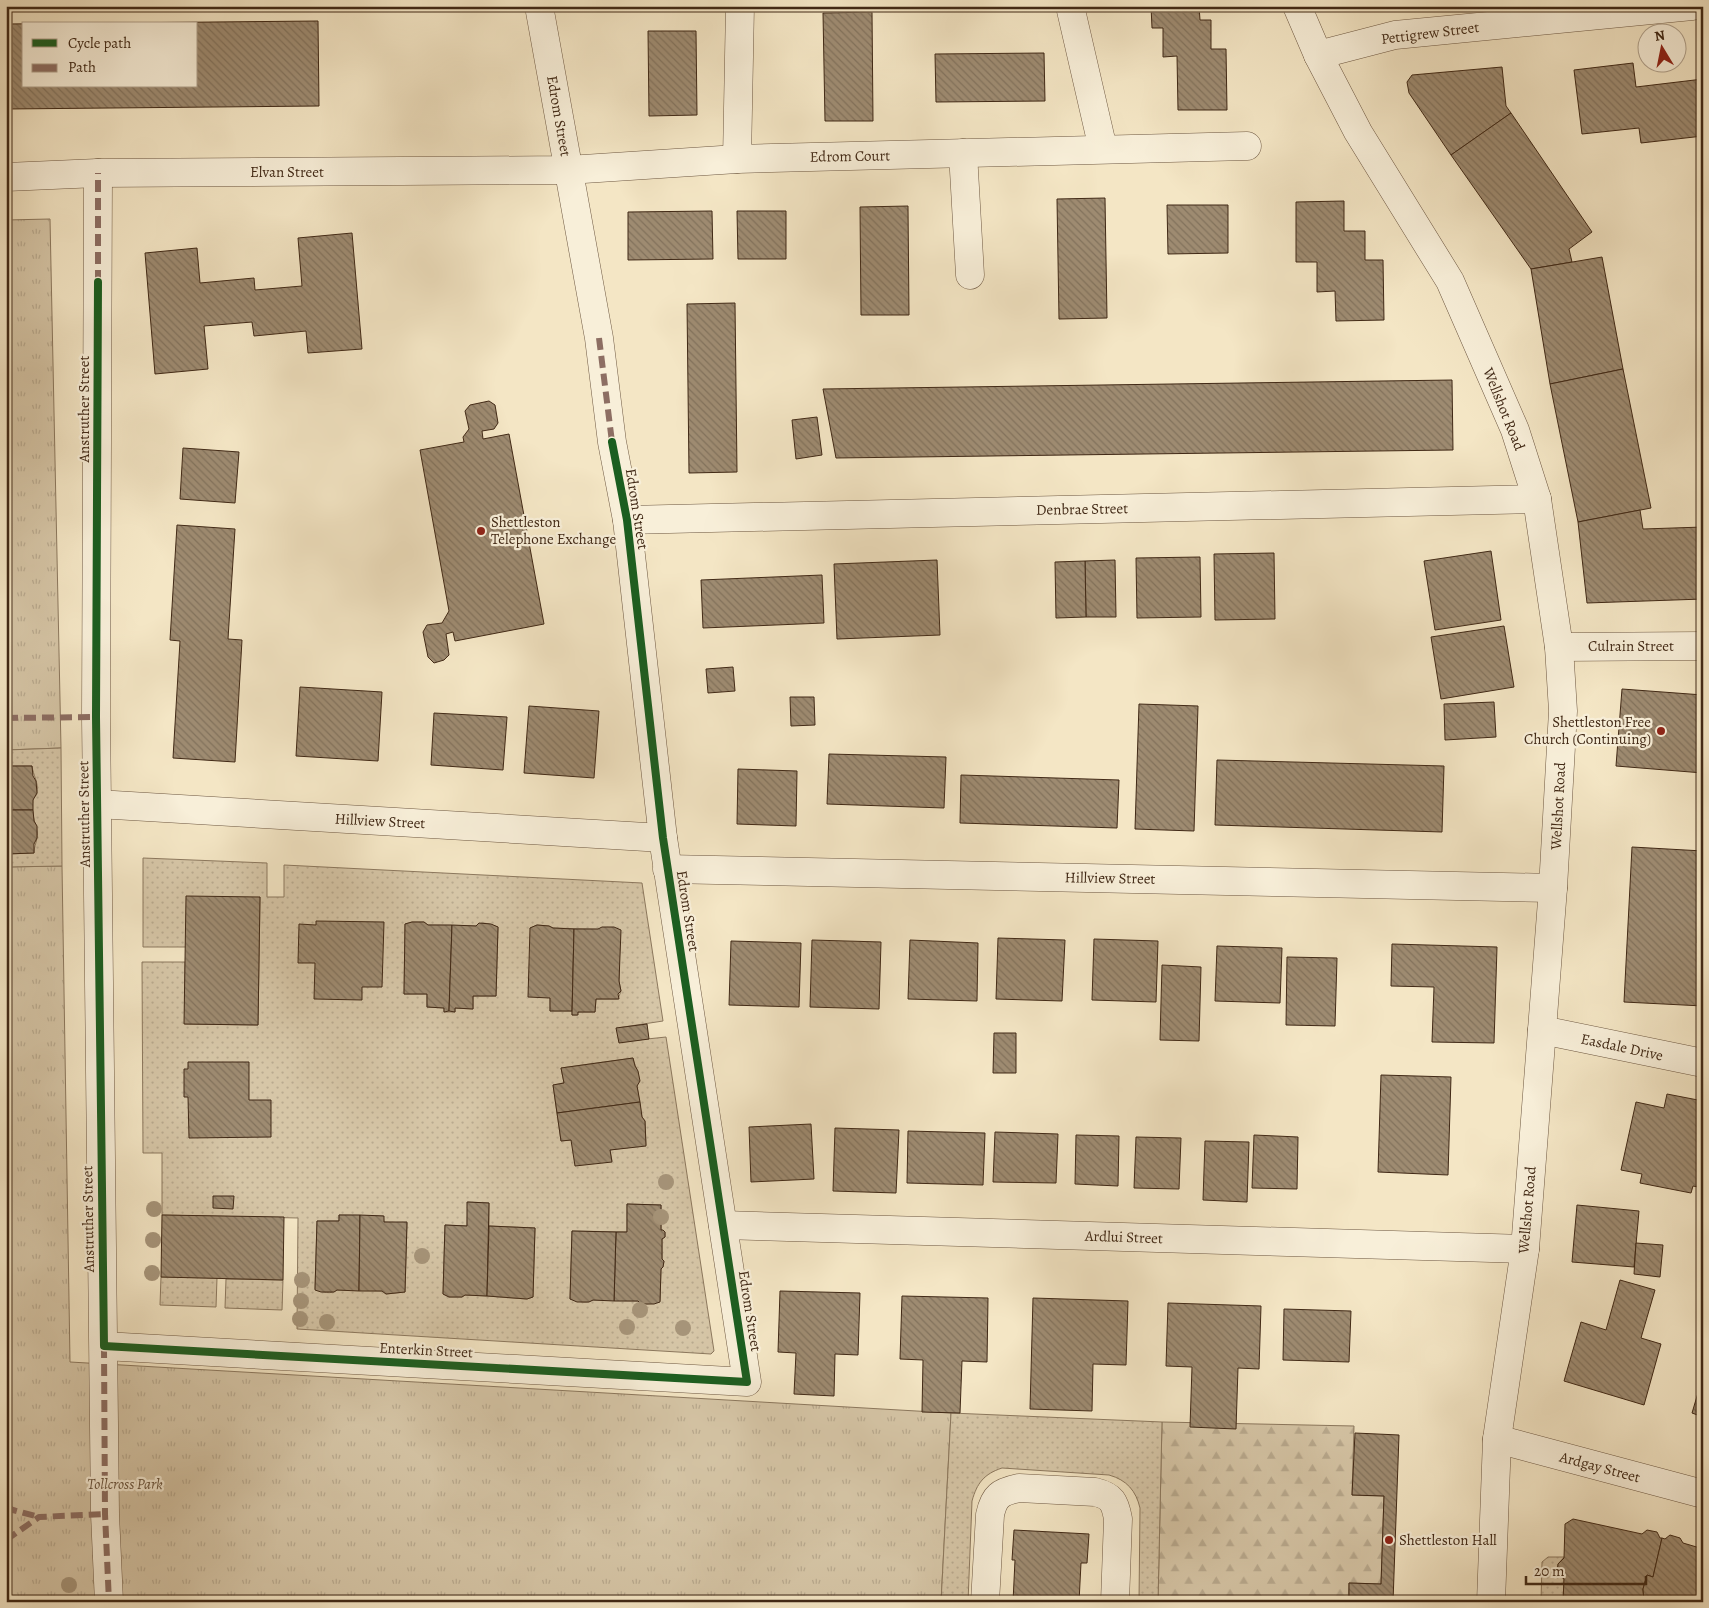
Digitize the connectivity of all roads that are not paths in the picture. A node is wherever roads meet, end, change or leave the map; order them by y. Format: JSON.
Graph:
{"nodes":[{"id":1,"x":539,"y":6,"type":"edge"},
{"id":2,"x":740,"y":6,"type":"edge"},
{"id":3,"x":1070,"y":6,"type":"edge"},
{"id":4,"x":1297,"y":6,"type":"edge"},
{"id":5,"x":1692,"y":6,"type":"edge"},
{"id":6,"x":1318,"y":55,"type":"junction"},
{"id":7,"x":1247,"y":146,"type":"dead end"},
{"id":8,"x":1102,"y":149,"type":"junction"},
{"id":9,"x":963,"y":153,"type":"junction"},
{"id":10,"x":737,"y":159,"type":"junction"},
{"id":11,"x":568,"y":170,"type":"junction"},
{"id":12,"x":98,"y":173,"type":"junction"},
{"id":13,"x":6,"y":177,"type":"edge"},
{"id":14,"x":970,"y":275,"type":"dead end"},
{"id":15,"x":1537,"y":499,"type":"junction"},
{"id":16,"x":627,"y":520,"type":"junction"},
{"id":17,"x":1703,"y":646,"type":"edge"},
{"id":18,"x":1559,"y":647,"type":"junction"},
{"id":19,"x":97,"y":804,"type":"junction"},
{"id":20,"x":662,"y":838,"type":"junction"},
{"id":21,"x":667,"y":869,"type":"junction"},
{"id":22,"x":1553,"y":888,"type":"junction"},
{"id":23,"x":1542,"y":1030,"type":"junction"},
{"id":24,"x":1703,"y":1063,"type":"edge"},
{"id":25,"x":723,"y":1224,"type":"junction"},
{"id":26,"x":1525,"y":1249,"type":"junction"},
{"id":27,"x":104,"y":1346,"type":"junction"},
{"id":28,"x":747,"y":1382,"type":"joint"},
{"id":29,"x":1497,"y":1440,"type":"junction"},
{"id":30,"x":1703,"y":1494,"type":"edge"},
{"id":31,"x":110,"y":1602,"type":"edge"},
{"id":32,"x":985,"y":1602,"type":"edge"},
{"id":33,"x":1115,"y":1602,"type":"edge"},
{"id":34,"x":1491,"y":1602,"type":"edge"}],
"edges":[{"from":1,"to":11,"type":"street","name":"Edrom Street"},
{"from":2,"to":10,"type":"street"},
{"from":3,"to":8,"type":"street"},
{"from":4,"to":6,"type":"street","name":"Wellshot Road"},
{"from":5,"to":6,"type":"street","name":"Pettigrew Street"},
{"from":6,"to":15,"type":"street","name":"Wellshot Road"},
{"from":7,"to":8,"type":"street","name":"Edrom Court"},
{"from":8,"to":9,"type":"street","name":"Edrom Court"},
{"from":9,"to":10,"type":"street","name":"Edrom Court"},
{"from":9,"to":14,"type":"street"},
{"from":10,"to":11,"type":"street","name":"Edrom Court"},
{"from":11,"to":12,"type":"street","name":"Elvan Street"},
{"from":11,"to":16,"type":"street","name":"Edrom Street"},
{"from":12,"to":13,"type":"street","name":"Elvan Street"},
{"from":12,"to":19,"type":"street","name":"Anstruther Street"},
{"from":15,"to":16,"type":"street","name":"Denbrae Street"},
{"from":15,"to":18,"type":"street","name":"Wellshot Road"},
{"from":16,"to":20,"type":"street","name":"Edrom Street"},
{"from":17,"to":18,"type":"street","name":"Culrain Street"},
{"from":18,"to":22,"type":"street","name":"Wellshot Road"},
{"from":19,"to":20,"type":"street","name":"Hillview Street"},
{"from":19,"to":27,"type":"street","name":"Anstruther Street"},
{"from":20,"to":21,"type":"street","name":"Edrom Street"},
{"from":21,"to":22,"type":"street","name":"Hillview Street"},
{"from":21,"to":25,"type":"street","name":"Edrom Street"},
{"from":22,"to":23,"type":"street","name":"Wellshot Road"},
{"from":23,"to":24,"type":"street","name":"Easdale Drive"},
{"from":23,"to":26,"type":"street","name":"Wellshot Road"},
{"from":25,"to":26,"type":"street","name":"Ardlui Street"},
{"from":25,"to":28,"type":"street","name":"Edrom Street"},
{"from":26,"to":29,"type":"street","name":"Wellshot Road"},
{"from":27,"to":28,"type":"street","name":"Enterkin Street"},
{"from":27,"to":31,"type":"street","name":"Anstruther Street"},
{"from":29,"to":30,"type":"street","name":"Ardgay Street"},
{"from":29,"to":34,"type":"street","name":"Wellshot Road"},
{"from":32,"to":33,"type":"street"}]}
